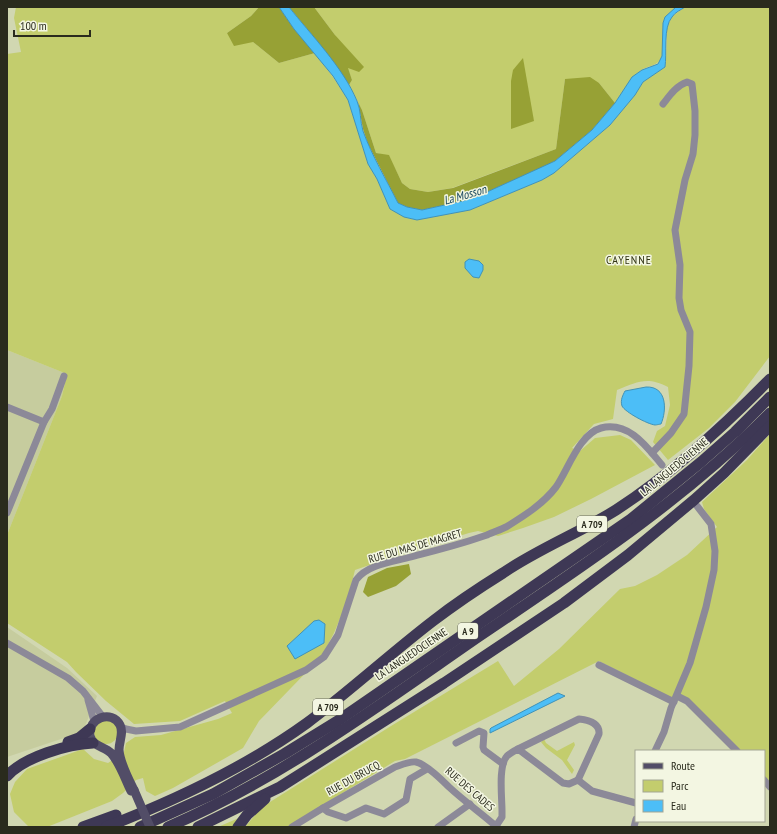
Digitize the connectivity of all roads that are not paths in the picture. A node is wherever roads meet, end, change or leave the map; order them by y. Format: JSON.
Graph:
{"nodes":[{"id":1,"x":663,"y":104,"type":"dead end"},
{"id":2,"x":64,"y":376,"type":"dead end"},
{"id":3,"x":770,"y":379,"type":"edge"},
{"id":4,"x":770,"y":397,"type":"edge"},
{"id":5,"x":7,"y":407,"type":"edge"},
{"id":6,"x":770,"y":413,"type":"edge"},
{"id":7,"x":44,"y":422,"type":"junction"},
{"id":8,"x":770,"y":426,"type":"edge"},
{"id":9,"x":652,"y":453,"type":"junction"},
{"id":10,"x":662,"y":465,"type":"dead end"},
{"id":11,"x":697,"y":506,"type":"dead end"},
{"id":12,"x":7,"y":513,"type":"edge"},
{"id":13,"x":8,"y":643,"type":"edge"},
{"id":14,"x":599,"y":665,"type":"dead end"},
{"id":15,"x":87,"y":698,"type":"junction"},
{"id":16,"x":675,"y":699,"type":"junction"},
{"id":17,"x":103,"y":717,"type":"junction"},
{"id":18,"x":92,"y":725,"type":"junction"},
{"id":19,"x":121,"y":727,"type":"junction"},
{"id":20,"x":136,"y":731,"type":"junction"},
{"id":21,"x":120,"y":738,"type":"junction"},
{"id":22,"x":94,"y":743,"type":"junction"},
{"id":23,"x":456,"y":743,"type":"dead end"},
{"id":24,"x":104,"y":748,"type":"junction"},
{"id":25,"x":518,"y":749,"type":"junction"},
{"id":26,"x":655,"y":750,"type":"edge"},
{"id":27,"x":737,"y":750,"type":"edge"},
{"id":28,"x":503,"y":764,"type":"junction"},
{"id":29,"x":7,"y":766,"type":"edge"},
{"id":30,"x":427,"y":769,"type":"junction"},
{"id":31,"x":7,"y":776,"type":"edge"},
{"id":32,"x":578,"y":780,"type":"junction"},
{"id":33,"x":280,"y":787,"type":"junction"},
{"id":34,"x":194,"y":789,"type":"junction"},
{"id":35,"x":132,"y":791,"type":"junction"},
{"id":36,"x":635,"y":803,"type":"edge"},
{"id":37,"x":470,"y":804,"type":"junction"},
{"id":38,"x":323,"y":808,"type":"junction"},
{"id":39,"x":496,"y":826,"type":"edge"},
{"id":40,"x":84,"y":827,"type":"edge"},
{"id":41,"x":106,"y":827,"type":"edge"},
{"id":42,"x":140,"y":827,"type":"edge"},
{"id":43,"x":149,"y":827,"type":"edge"},
{"id":44,"x":168,"y":827,"type":"edge"},
{"id":45,"x":198,"y":827,"type":"edge"},
{"id":46,"x":238,"y":827,"type":"edge"},
{"id":47,"x":292,"y":827,"type":"edge"},
{"id":48,"x":438,"y":827,"type":"edge"}],
"edges":[{"from":1,"to":9,"type":"street"},
{"from":2,"to":7,"type":"street"},
{"from":3,"to":34,"type":"highway","number":"A 709"},
{"from":4,"to":42,"type":"highway","name":"LA LANGUEDOCIENNE","number":"A 9"},
{"from":5,"to":7,"type":"street"},
{"from":6,"to":44,"type":"highway","number":"A 9"},
{"from":7,"to":12,"type":"street"},
{"from":8,"to":33,"type":"highway"},
{"from":9,"to":10,"type":"street","name":"RUE DU MAS DE MAGRET"},
{"from":9,"to":20,"type":"street","name":"RUE DU MAS DE MAGRET"},
{"from":11,"to":16,"type":"street"},
{"from":13,"to":15,"type":"street"},
{"from":14,"to":16,"type":"street"},
{"from":15,"to":17,"type":"street"},
{"from":15,"to":18,"type":"street"},
{"from":16,"to":26,"type":"street"},
{"from":16,"to":27,"type":"street"},
{"from":17,"to":18,"type":"main road"},
{"from":17,"to":19,"type":"main road"},
{"from":18,"to":22,"type":"main road"},
{"from":18,"to":29,"type":"highway"},
{"from":19,"to":20,"type":"street","name":"RUE DU MAS DE MAGRET"},
{"from":19,"to":21,"type":"main road"},
{"from":20,"to":21,"type":"street","name":"RUE DU MAS DE MAGRET"},
{"from":21,"to":24,"type":"main road"},
{"from":21,"to":35,"type":"main road"},
{"from":22,"to":24,"type":"main road"},
{"from":22,"to":31,"type":"highway"},
{"from":23,"to":28,"type":"street"},
{"from":24,"to":35,"type":"main road"},
{"from":25,"to":28,"type":"street"},
{"from":25,"to":32,"type":"street"},
{"from":25,"to":32,"type":"street"},
{"from":28,"to":39,"type":"street"},
{"from":30,"to":37,"type":"street","name":"RUE DES CADES"},
{"from":30,"to":38,"type":"street","name":"RUE DU BRUCQ"},
{"from":30,"to":38,"type":"street"},
{"from":32,"to":36,"type":"street"},
{"from":33,"to":45,"type":"highway"},
{"from":33,"to":46,"type":"highway"},
{"from":34,"to":40,"type":"highway"},
{"from":34,"to":41,"type":"highway","number":"A 709"},
{"from":35,"to":43,"type":"main road","bridge":true},
{"from":37,"to":39,"type":"street","name":"RUE DES CADES"},
{"from":37,"to":48,"type":"street"},
{"from":38,"to":47,"type":"street","name":"RUE DU BRUCQ"}]}
